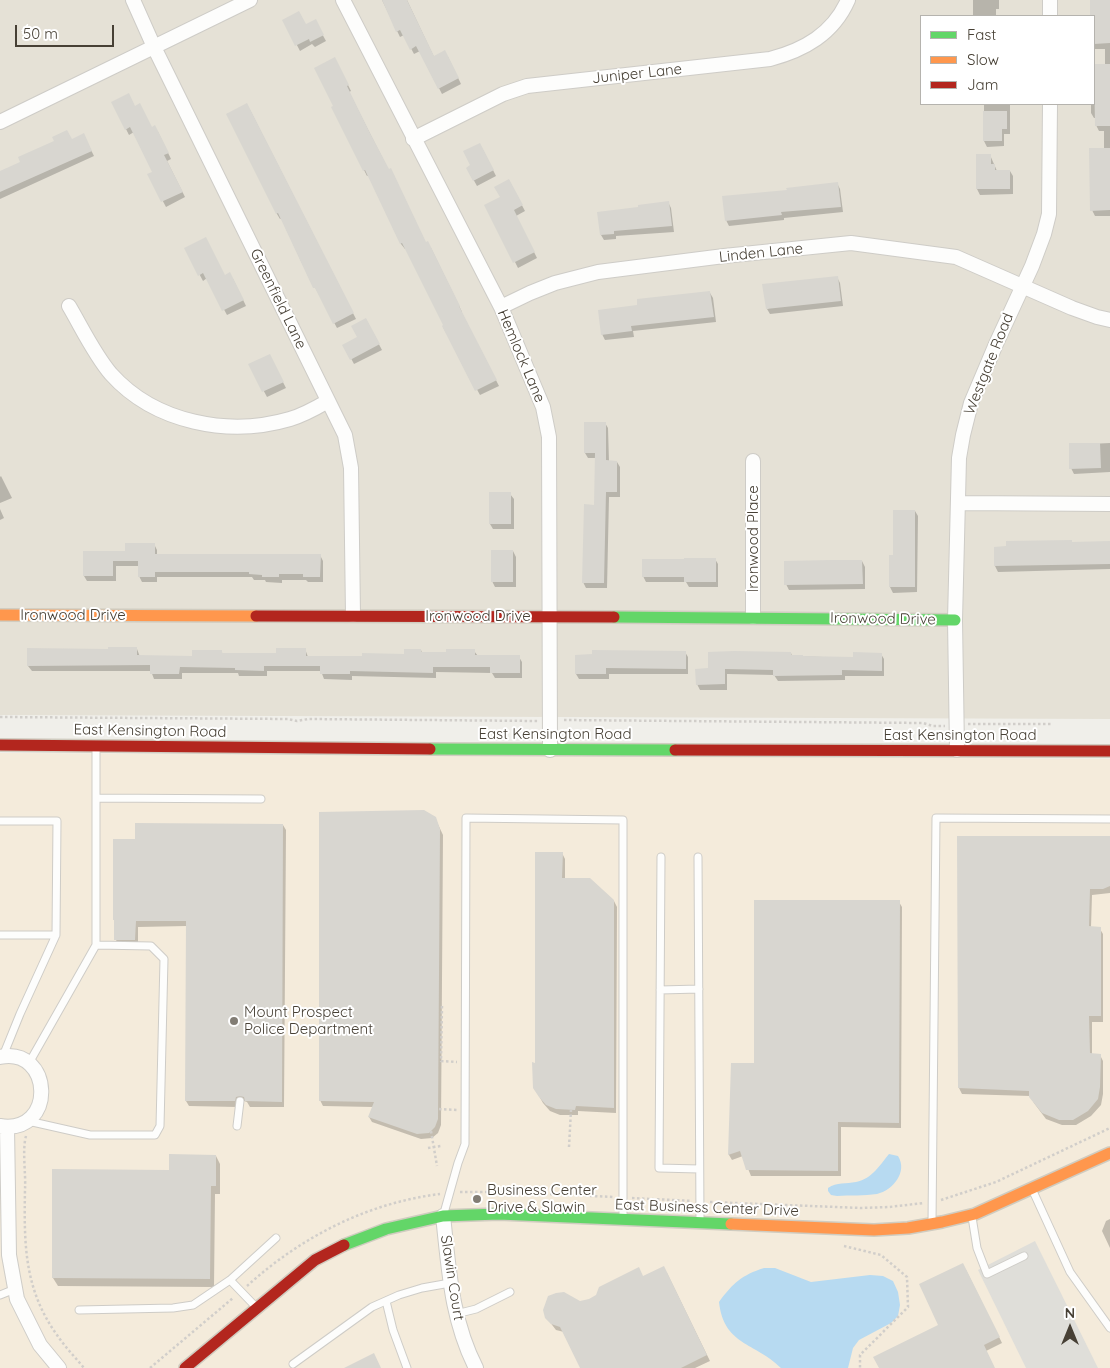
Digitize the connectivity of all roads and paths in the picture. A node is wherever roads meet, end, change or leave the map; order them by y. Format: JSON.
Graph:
{"nodes":[{"id":1,"x":133,"y":0,"type":"edge"},
{"id":2,"x":250,"y":0,"type":"edge"},
{"id":3,"x":343,"y":0,"type":"edge"},
{"id":4,"x":848,"y":0,"type":"edge"},
{"id":5,"x":1050,"y":0,"type":"edge"},
{"id":6,"x":1050,"y":15,"type":"edge"},
{"id":7,"x":154,"y":47,"type":"junction"},
{"id":8,"x":1050,"y":105,"type":"edge"},
{"id":9,"x":0,"y":122,"type":"edge"},
{"id":10,"x":413,"y":139,"type":"junction"},
{"id":11,"x":1022,"y":285,"type":"junction"},
{"id":12,"x":69,"y":306,"type":"dead end"},
{"id":13,"x":500,"y":307,"type":"junction"},
{"id":14,"x":1110,"y":320,"type":"edge"},
{"id":15,"x":328,"y":401,"type":"junction"},
{"id":16,"x":753,"y":461,"type":"dead end"},
{"id":17,"x":959,"y":503,"type":"junction"},
{"id":18,"x":1110,"y":504,"type":"edge"},
{"id":19,"x":0,"y":615,"type":"edge"},
{"id":20,"x":353,"y":615,"type":"junction"},
{"id":21,"x":550,"y":616,"type":"junction"},
{"id":22,"x":753,"y":617,"type":"junction"},
{"id":23,"x":955,"y":620,"type":"junction"},
{"id":24,"x":0,"y":717,"type":"edge"},
{"id":25,"x":550,"y":720,"type":"junction"},
{"id":26,"x":1051,"y":724,"type":"dead end"},
{"id":27,"x":957,"y":725,"type":"junction"},
{"id":28,"x":0,"y":745,"type":"edge"},
{"id":29,"x":96,"y":746,"type":"junction"},
{"id":30,"x":550,"y":750,"type":"junction"},
{"id":31,"x":957,"y":750,"type":"junction"},
{"id":32,"x":1110,"y":751,"type":"edge"},
{"id":33,"x":96,"y":798,"type":"junction"},
{"id":34,"x":261,"y":799,"type":"dead end"},
{"id":35,"x":1110,"y":819,"type":"edge"},
{"id":36,"x":0,"y":821,"type":"edge"},
{"id":37,"x":661,"y":857,"type":"dead end"},
{"id":38,"x":698,"y":858,"type":"dead end"},
{"id":39,"x":0,"y":934,"type":"edge"},
{"id":40,"x":56,"y":935,"type":"junction"},
{"id":41,"x":96,"y":945,"type":"junction"},
{"id":42,"x":699,"y":989,"type":"junction"},
{"id":43,"x":660,"y":990,"type":"junction"},
{"id":44,"x":442,"y":1006,"type":"dead end"},
{"id":45,"x":2,"y":1056,"type":"edge"},
{"id":46,"x":466,"y":1062,"type":"junction"},
{"id":47,"x":28,"y":1063,"type":"junction"},
{"id":48,"x":240,"y":1101,"type":"dead end"},
{"id":49,"x":439,"y":1109,"type":"dead end"},
{"id":50,"x":465,"y":1110,"type":"junction"},
{"id":51,"x":571,"y":1110,"type":"dead end"},
{"id":52,"x":31,"y":1122,"type":"junction"},
{"id":53,"x":237,"y":1126,"type":"dead end"},
{"id":54,"x":4,"y":1127,"type":"edge"},
{"id":55,"x":431,"y":1131,"type":"dead end"},
{"id":56,"x":441,"y":1146,"type":"dead end"},
{"id":57,"x":434,"y":1147,"type":"junction"},
{"id":58,"x":570,"y":1147,"type":"dead end"},
{"id":59,"x":428,"y":1148,"type":"dead end"},
{"id":60,"x":1110,"y":1153,"type":"edge"},
{"id":61,"x":437,"y":1166,"type":"dead end"},
{"id":62,"x":700,"y":1169,"type":"junction"},
{"id":63,"x":4,"y":1179,"type":"edge"},
{"id":64,"x":1032,"y":1189,"type":"junction"},
{"id":65,"x":4,"y":1206,"type":"edge"},
{"id":66,"x":972,"y":1214,"type":"junction"},
{"id":67,"x":443,"y":1216,"type":"junction"},
{"id":68,"x":622,"y":1220,"type":"junction"},
{"id":69,"x":700,"y":1223,"type":"junction"},
{"id":70,"x":932,"y":1224,"type":"junction"},
{"id":71,"x":276,"y":1238,"type":"dead end"},
{"id":72,"x":845,"y":1246,"type":"dead end"},
{"id":73,"x":1024,"y":1256,"type":"dead end"},
{"id":74,"x":230,"y":1280,"type":"junction"},
{"id":75,"x":450,"y":1283,"type":"junction"},
{"id":76,"x":15,"y":1289,"type":"junction"},
{"id":77,"x":510,"y":1292,"type":"dead end"},
{"id":78,"x":0,"y":1295,"type":"edge"},
{"id":79,"x":386,"y":1301,"type":"junction"},
{"id":80,"x":257,"y":1308,"type":"junction"},
{"id":81,"x":79,"y":1310,"type":"dead end"},
{"id":82,"x":456,"y":1314,"type":"junction"},
{"id":83,"x":1110,"y":1328,"type":"edge"},
{"id":84,"x":293,"y":1364,"type":"dead end"},
{"id":85,"x":59,"y":1368,"type":"edge"},
{"id":86,"x":84,"y":1368,"type":"edge"},
{"id":87,"x":185,"y":1368,"type":"edge"},
{"id":88,"x":407,"y":1368,"type":"edge"},
{"id":89,"x":476,"y":1368,"type":"edge"},
{"id":90,"x":860,"y":1368,"type":"edge"}],
"edges":[{"from":1,"to":7,"type":"street","name":"Greenfield Lane"},
{"from":2,"to":7,"type":"street"},
{"from":3,"to":10,"type":"street","name":"Hemlock Lane"},
{"from":4,"to":10,"type":"street","name":"Juniper Lane"},
{"from":5,"to":6,"type":"street"},
{"from":7,"to":9,"type":"street"},
{"from":7,"to":15,"type":"street","name":"Greenfield Lane"},
{"from":8,"to":11,"type":"street","name":"Westgate Road"},
{"from":10,"to":13,"type":"street","name":"Hemlock Lane"},
{"from":11,"to":13,"type":"street","name":"Linden Lane"},
{"from":11,"to":14,"type":"street","name":"Linden Lane"},
{"from":11,"to":17,"type":"street","name":"Westgate Road"},
{"from":12,"to":15,"type":"street"},
{"from":13,"to":21,"type":"street","name":"Hemlock Lane"},
{"from":15,"to":20,"type":"street","name":"Greenfield Lane"},
{"from":16,"to":22,"type":"street","name":"Ironwood Place"},
{"from":17,"to":18,"type":"street"},
{"from":17,"to":23,"type":"street","name":"Westgate Road"},
{"from":19,"to":20,"type":"street","name":"Ironwood Drive"},
{"from":20,"to":21,"type":"street","name":"Ironwood Drive"},
{"from":21,"to":22,"type":"street","name":"Ironwood Drive"},
{"from":21,"to":25,"type":"street","name":"Hemlock Lane"},
{"from":22,"to":23,"type":"street","name":"Ironwood Drive"},
{"from":23,"to":27,"type":"street","name":"Westgate Road"},
{"from":24,"to":25,"type":"path"},
{"from":25,"to":27,"type":"path"},
{"from":25,"to":30,"type":"street","name":"Hemlock Lane"},
{"from":26,"to":27,"type":"path"},
{"from":27,"to":31,"type":"street","name":"Westgate Road"},
{"from":28,"to":29,"type":"street","name":"East Kensington Road"},
{"from":29,"to":30,"type":"street","name":"East Kensington Road"},
{"from":29,"to":33,"type":"lane"},
{"from":30,"to":31,"type":"street","name":"East Kensington Road"},
{"from":31,"to":32,"type":"street","name":"East Kensington Road"},
{"from":33,"to":34,"type":"lane"},
{"from":33,"to":41,"type":"lane"},
{"from":35,"to":70,"type":"lane"},
{"from":36,"to":40,"type":"lane"},
{"from":37,"to":43,"type":"lane"},
{"from":38,"to":42,"type":"lane"},
{"from":39,"to":40,"type":"lane"},
{"from":40,"to":45,"type":"lane"},
{"from":41,"to":47,"type":"lane"},
{"from":41,"to":52,"type":"lane"},
{"from":42,"to":43,"type":"lane"},
{"from":42,"to":62,"type":"lane"},
{"from":43,"to":62,"type":"lane"},
{"from":44,"to":46,"type":"path"},
{"from":45,"to":47,"type":"street"},
{"from":46,"to":50,"type":"lane"},
{"from":46,"to":68,"type":"lane"},
{"from":47,"to":52,"type":"street"},
{"from":48,"to":53,"type":"lane"},
{"from":49,"to":50,"type":"path"},
{"from":50,"to":67,"type":"lane"},
{"from":51,"to":58,"type":"path"},
{"from":52,"to":54,"type":"street"},
{"from":52,"to":86,"type":"path"},
{"from":54,"to":63,"type":"street"},
{"from":55,"to":57,"type":"path"},
{"from":56,"to":57,"type":"path"},
{"from":57,"to":59,"type":"path"},
{"from":57,"to":61,"type":"path"},
{"from":60,"to":64,"type":"street","name":"East Business Center Drive"},
{"from":62,"to":69,"type":"lane"},
{"from":63,"to":65,"type":"street"},
{"from":64,"to":66,"type":"street","name":"East Business Center Drive"},
{"from":64,"to":83,"type":"lane"},
{"from":65,"to":76,"type":"street"},
{"from":66,"to":70,"type":"street","name":"East Business Center Drive"},
{"from":66,"to":73,"type":"lane"},
{"from":67,"to":68,"type":"street","name":"East Business Center Drive"},
{"from":67,"to":75,"type":"street","name":"Slawin Court"},
{"from":67,"to":80,"type":"street","name":"East Business Center Drive"},
{"from":68,"to":69,"type":"street","name":"East Business Center Drive"},
{"from":69,"to":70,"type":"street","name":"East Business Center Drive"},
{"from":71,"to":74,"type":"lane"},
{"from":72,"to":90,"type":"path"},
{"from":74,"to":80,"type":"lane"},
{"from":74,"to":81,"type":"lane"},
{"from":75,"to":79,"type":"lane"},
{"from":75,"to":82,"type":"street","name":"Slawin Court"},
{"from":76,"to":78,"type":"lane"},
{"from":76,"to":85,"type":"street"},
{"from":77,"to":82,"type":"lane"},
{"from":79,"to":84,"type":"lane"},
{"from":79,"to":88,"type":"lane"},
{"from":80,"to":87,"type":"street","name":"East Business Center Drive"},
{"from":82,"to":89,"type":"street","name":"Slawin Court"}]}
